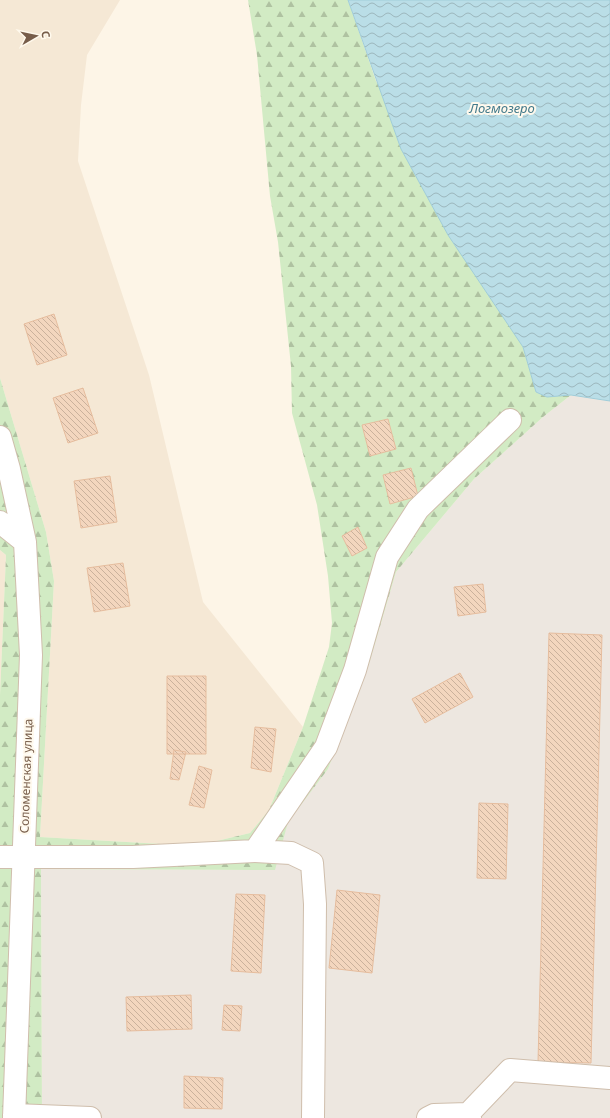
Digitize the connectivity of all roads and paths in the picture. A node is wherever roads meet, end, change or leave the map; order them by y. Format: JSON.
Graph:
{"nodes":[{"id":1,"x":510,"y":420,"type":"dead end"},
{"id":2,"x":0,"y":437,"type":"edge"},
{"id":3,"x":0,"y":522,"type":"edge"},
{"id":4,"x":25,"y":542,"type":"junction"},
{"id":5,"x":255,"y":851,"type":"junction"},
{"id":6,"x":0,"y":857,"type":"edge"},
{"id":7,"x":23,"y":858,"type":"junction"},
{"id":8,"x":610,"y":1078,"type":"edge"},
{"id":9,"x":469,"y":1116,"type":"edge"},
{"id":10,"x":14,"y":1117,"type":"edge"},
{"id":11,"x":90,"y":1118,"type":"edge"},
{"id":12,"x":313,"y":1118,"type":"edge"},
{"id":13,"x":428,"y":1118,"type":"edge"}],
"edges":[{"from":1,"to":5,"type":"street"},
{"from":2,"to":4,"type":"street","name":"Соломенская улица"},
{"from":3,"to":4,"type":"street"},
{"from":4,"to":7,"type":"street","name":"Соломенская улица"},
{"from":5,"to":7,"type":"street"},
{"from":5,"to":12,"type":"street"},
{"from":6,"to":7,"type":"street"},
{"from":7,"to":10,"type":"street","name":"Соломенская улица"},
{"from":8,"to":9,"type":"street"},
{"from":9,"to":13,"type":"street"},
{"from":10,"to":11,"type":"street"}]}
